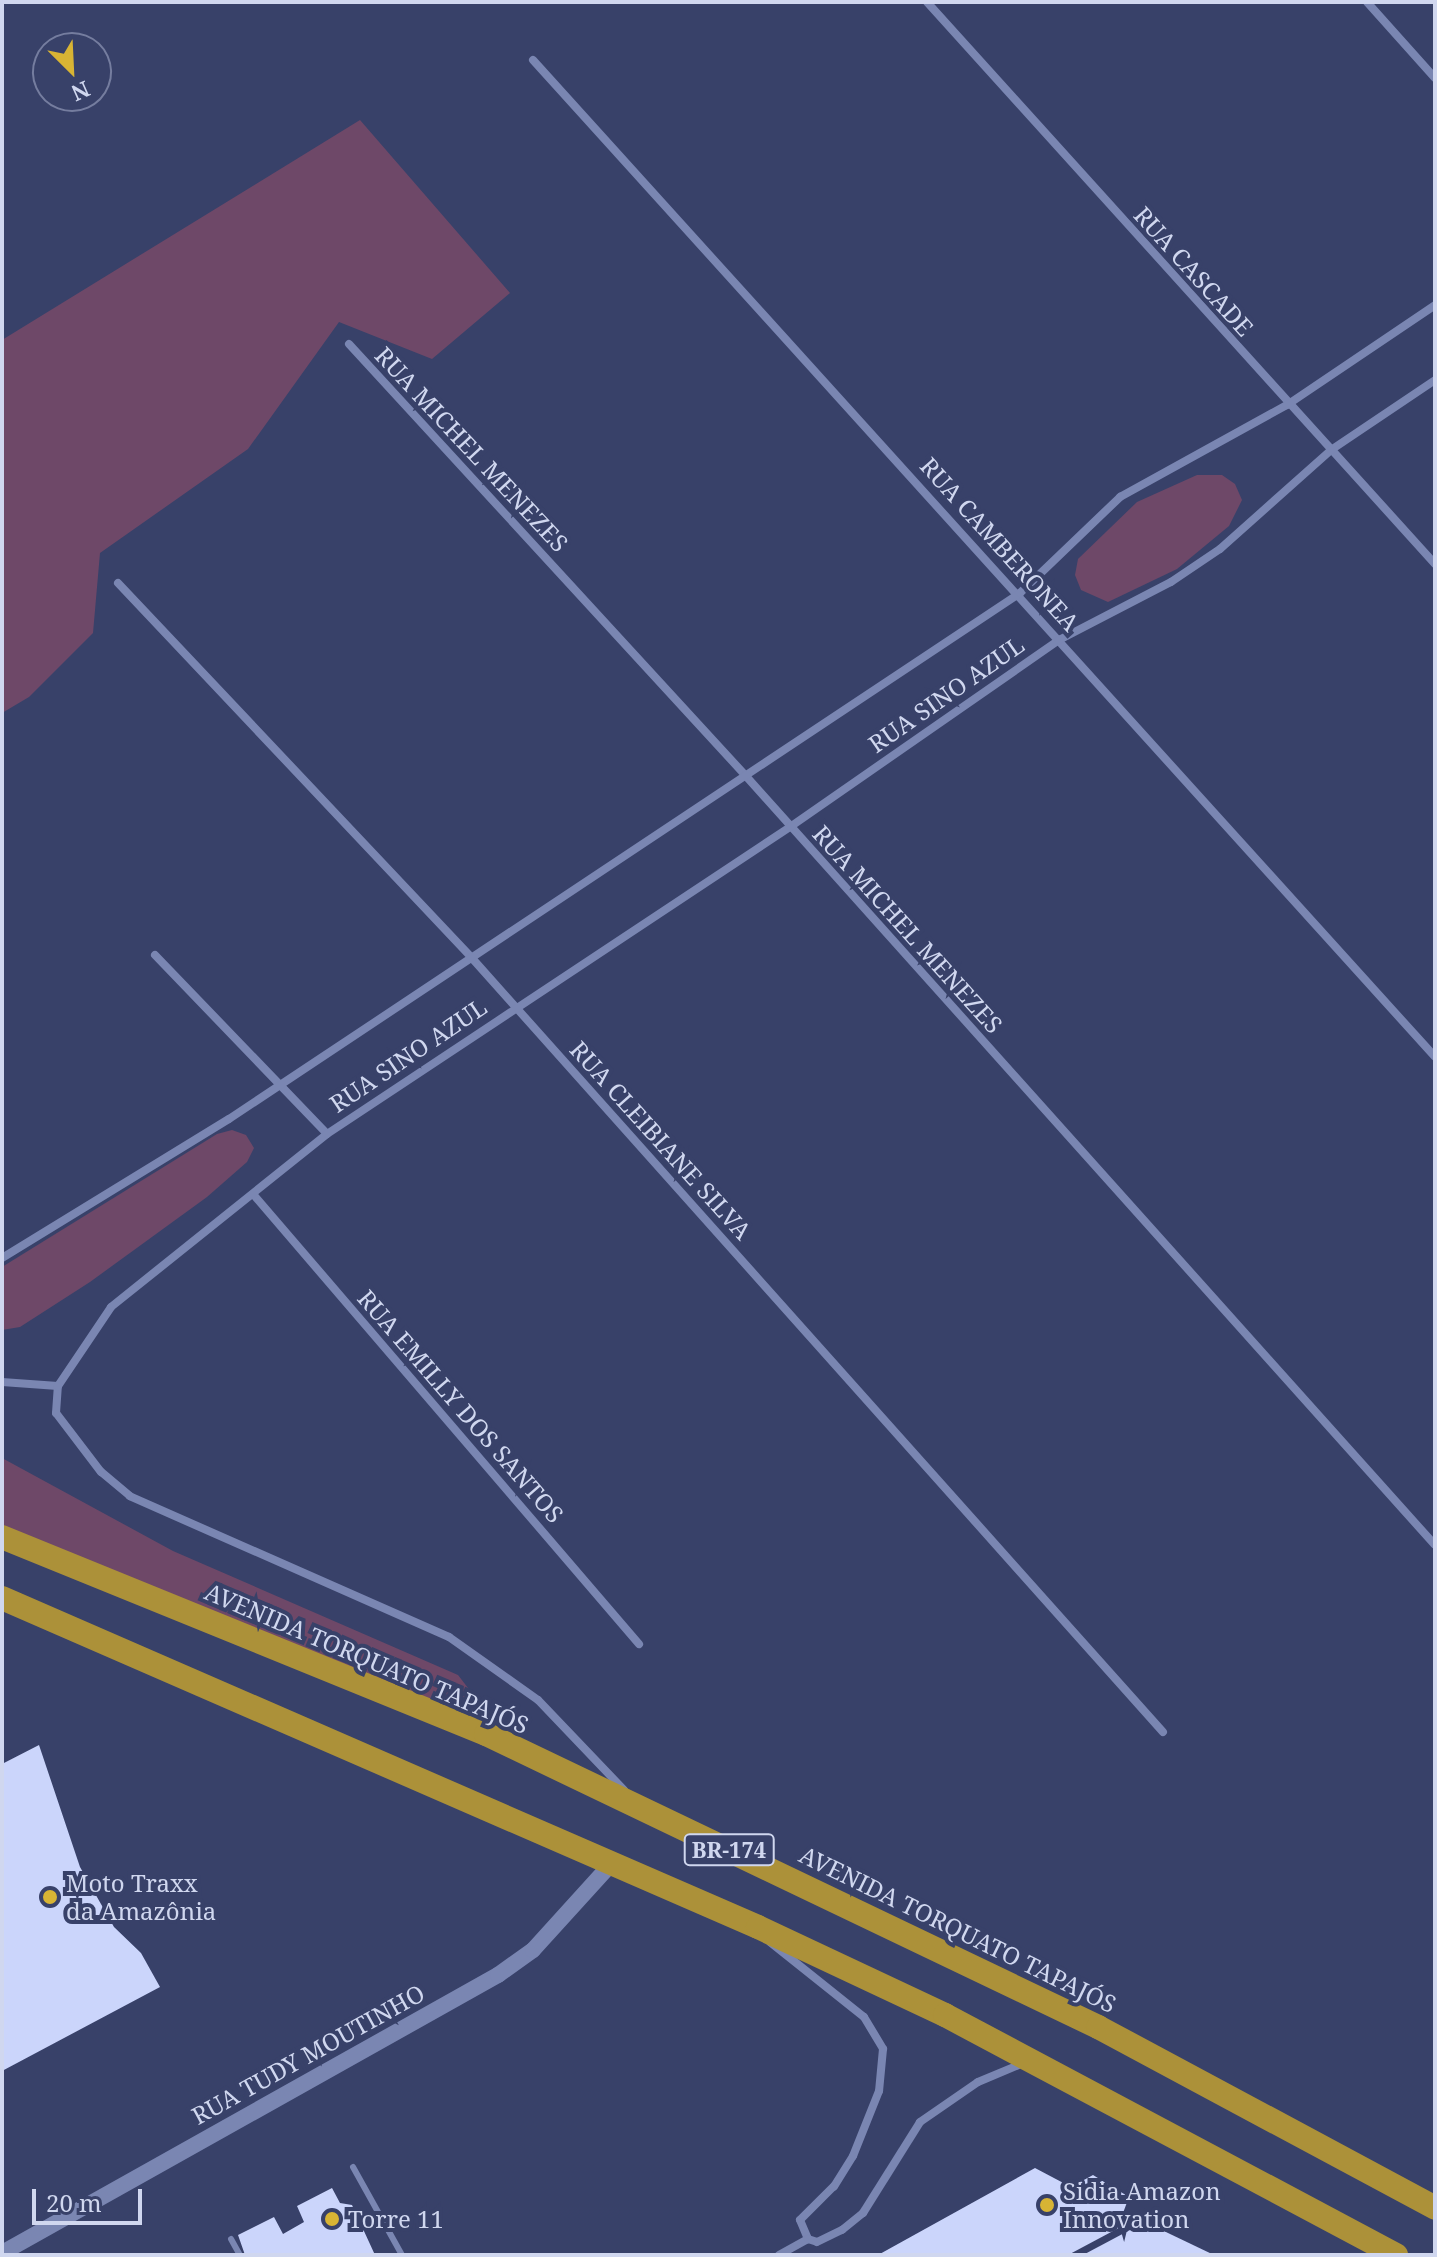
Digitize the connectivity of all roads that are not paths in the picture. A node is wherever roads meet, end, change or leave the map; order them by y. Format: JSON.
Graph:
{"nodes":[{"id":1,"x":927,"y":2,"type":"edge"},
{"id":2,"x":1367,"y":2,"type":"edge"},
{"id":3,"x":533,"y":60,"type":"dead end"},
{"id":4,"x":1435,"y":78,"type":"edge"},
{"id":5,"x":1435,"y":305,"type":"edge"},
{"id":6,"x":349,"y":344,"type":"dead end"},
{"id":7,"x":1435,"y":380,"type":"edge"},
{"id":8,"x":1287,"y":405,"type":"junction"},
{"id":9,"x":1331,"y":450,"type":"junction"},
{"id":10,"x":1435,"y":564,"type":"edge"},
{"id":11,"x":118,"y":583,"type":"dead end"},
{"id":12,"x":1020,"y":593,"type":"junction"},
{"id":13,"x":1059,"y":640,"type":"junction"},
{"id":14,"x":745,"y":775,"type":"junction"},
{"id":15,"x":790,"y":827,"type":"junction"},
{"id":16,"x":155,"y":955,"type":"dead end"},
{"id":17,"x":471,"y":957,"type":"junction"},
{"id":18,"x":515,"y":1007,"type":"junction"},
{"id":19,"x":1435,"y":1057,"type":"edge"},
{"id":20,"x":279,"y":1086,"type":"junction"},
{"id":21,"x":327,"y":1134,"type":"junction"},
{"id":22,"x":253,"y":1194,"type":"junction"},
{"id":23,"x":2,"y":1258,"type":"edge"},
{"id":24,"x":2,"y":1382,"type":"edge"},
{"id":25,"x":58,"y":1386,"type":"junction"},
{"id":26,"x":2,"y":1537,"type":"edge"},
{"id":27,"x":1434,"y":1544,"type":"edge"},
{"id":28,"x":2,"y":1598,"type":"edge"},
{"id":29,"x":639,"y":1644,"type":"dead end"},
{"id":30,"x":1163,"y":1732,"type":"dead end"},
{"id":31,"x":643,"y":1809,"type":"junction"},
{"id":32,"x":611,"y":1864,"type":"junction"},
{"id":33,"x":758,"y":1927,"type":"junction"},
{"id":34,"x":1033,"y":2061,"type":"junction"},
{"id":35,"x":353,"y":2167,"type":"dead end"},
{"id":36,"x":1435,"y":2208,"type":"edge"},
{"id":37,"x":231,"y":2239,"type":"dead end"},
{"id":38,"x":808,"y":2239,"type":"junction"},
{"id":39,"x":2,"y":2253,"type":"edge"},
{"id":40,"x":240,"y":2255,"type":"edge"},
{"id":41,"x":402,"y":2255,"type":"edge"},
{"id":42,"x":779,"y":2255,"type":"edge"},
{"id":43,"x":1396,"y":2255,"type":"edge"}],
"edges":[{"from":1,"to":8,"type":"street","name":"RUA CASCADE"},
{"from":2,"to":4,"type":"street"},
{"from":3,"to":12,"type":"street","name":"RUA CAMBERONEA"},
{"from":5,"to":8,"type":"street","name":"RUA SINO AZUL"},
{"from":6,"to":14,"type":"street","name":"RUA MICHEL MENEZES"},
{"from":7,"to":9,"type":"street","name":"RUA SINO AZUL"},
{"from":8,"to":9,"type":"street","name":"RUA CASCADE"},
{"from":8,"to":12,"type":"street","name":"RUA SINO AZUL"},
{"from":9,"to":10,"type":"street","name":"RUA CASCADE"},
{"from":9,"to":13,"type":"street","name":"RUA SINO AZUL"},
{"from":11,"to":17,"type":"street","name":"RUA CLEIBIANE SILVA"},
{"from":12,"to":13,"type":"street","name":"RUA CAMBERONEA"},
{"from":12,"to":14,"type":"street","name":"RUA SINO AZUL"},
{"from":13,"to":15,"type":"street","name":"RUA SINO AZUL"},
{"from":13,"to":19,"type":"street","name":"RUA CAMBERONEA"},
{"from":14,"to":15,"type":"street","name":"RUA MICHEL MENEZES"},
{"from":14,"to":17,"type":"street","name":"RUA SINO AZUL"},
{"from":15,"to":18,"type":"street","name":"RUA SINO AZUL"},
{"from":15,"to":27,"type":"street","name":"RUA MICHEL MENEZES"},
{"from":16,"to":20,"type":"street"},
{"from":17,"to":18,"type":"street","name":"RUA CLEIBIANE SILVA"},
{"from":17,"to":20,"type":"street","name":"RUA SINO AZUL"},
{"from":18,"to":21,"type":"street","name":"RUA SINO AZUL"},
{"from":18,"to":30,"type":"street","name":"RUA CLEIBIANE SILVA"},
{"from":20,"to":21,"type":"street"},
{"from":20,"to":23,"type":"street","name":"RUA SINO AZUL"},
{"from":21,"to":22,"type":"street","name":"RUA SINO AZUL"},
{"from":22,"to":25,"type":"street","name":"RUA SINO AZUL"},
{"from":22,"to":29,"type":"street","name":"RUA EMILLY DOS SANTOS"},
{"from":24,"to":25,"type":"street"},
{"from":25,"to":31,"type":"street"},
{"from":26,"to":31,"type":"highway","name":"AVENIDA TORQUATO TAPAJÓS","number":"BR-174"},
{"from":28,"to":32,"type":"highway","number":"BR-174"},
{"from":31,"to":36,"type":"highway","name":"AVENIDA TORQUATO TAPAJÓS","number":"BR-174"},
{"from":32,"to":33,"type":"highway","number":"BR-174"},
{"from":32,"to":39,"type":"street","name":"RUA TUDY MOUTINHO"},
{"from":33,"to":34,"type":"highway","number":"BR-174"},
{"from":33,"to":38,"type":"street"},
{"from":34,"to":38,"type":"street"},
{"from":34,"to":43,"type":"highway","number":"BR-174"},
{"from":35,"to":41,"type":"lane"},
{"from":37,"to":40,"type":"lane"},
{"from":38,"to":42,"type":"street"}]}
